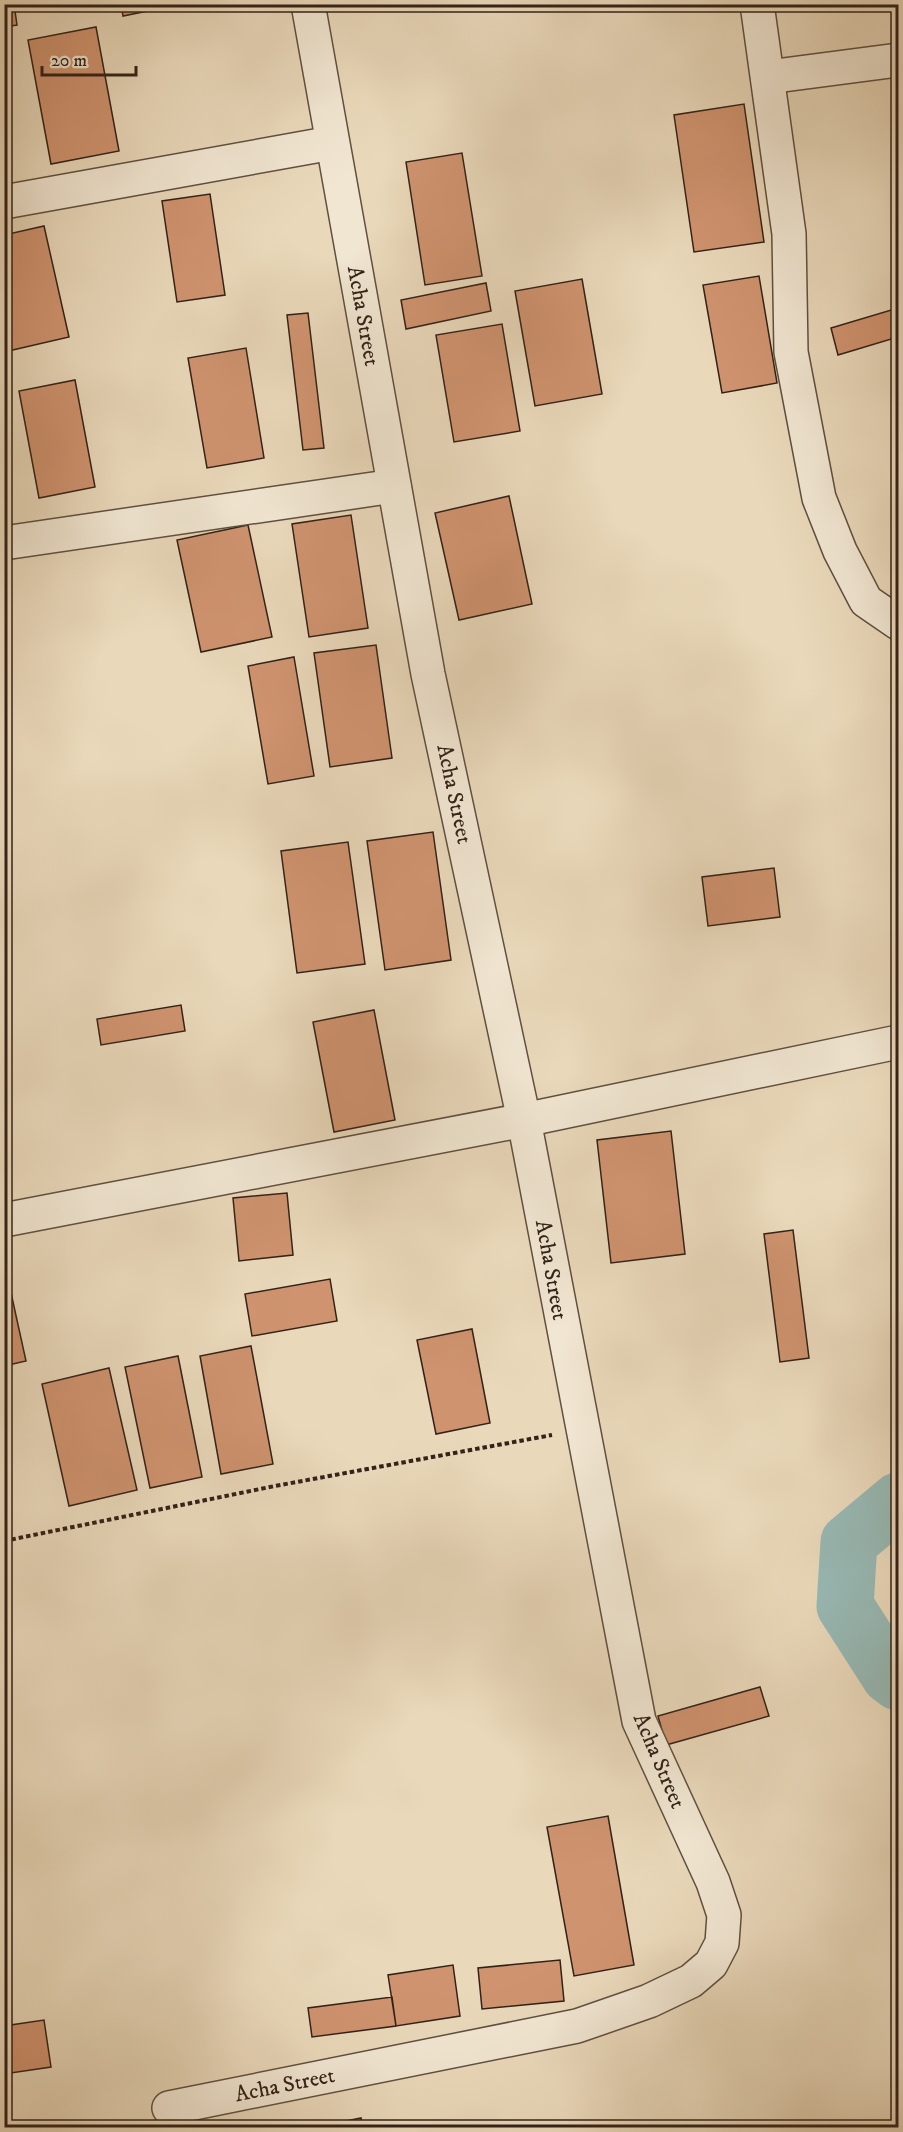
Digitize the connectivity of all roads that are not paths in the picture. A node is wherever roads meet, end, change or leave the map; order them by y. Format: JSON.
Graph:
{"nodes":[{"id":1,"x":309,"y":4,"type":"edge"},
{"id":2,"x":757,"y":4,"type":"edge"},
{"id":3,"x":898,"y":60,"type":"edge"},
{"id":4,"x":768,"y":77,"type":"junction"},
{"id":5,"x":332,"y":142,"type":"junction"},
{"id":6,"x":4,"y":202,"type":"edge"},
{"id":7,"x":394,"y":486,"type":"junction"},
{"id":8,"x":4,"y":543,"type":"edge"},
{"id":9,"x":898,"y":623,"type":"edge"},
{"id":10,"x":898,"y":1042,"type":"edge"},
{"id":11,"x":524,"y":1120,"type":"junction"},
{"id":12,"x":4,"y":1220,"type":"edge"},
{"id":13,"x":169,"y":2108,"type":"dead end"}],
"edges":[{"from":1,"to":5,"type":"street","name":"Acha Street"},
{"from":2,"to":4,"type":"street"},
{"from":3,"to":4,"type":"street"},
{"from":4,"to":9,"type":"street"},
{"from":5,"to":6,"type":"street"},
{"from":5,"to":7,"type":"street","name":"Acha Street"},
{"from":7,"to":8,"type":"street"},
{"from":7,"to":11,"type":"street","name":"Acha Street"},
{"from":10,"to":11,"type":"street"},
{"from":11,"to":12,"type":"street"},
{"from":11,"to":13,"type":"street","name":"Acha Street"}]}
